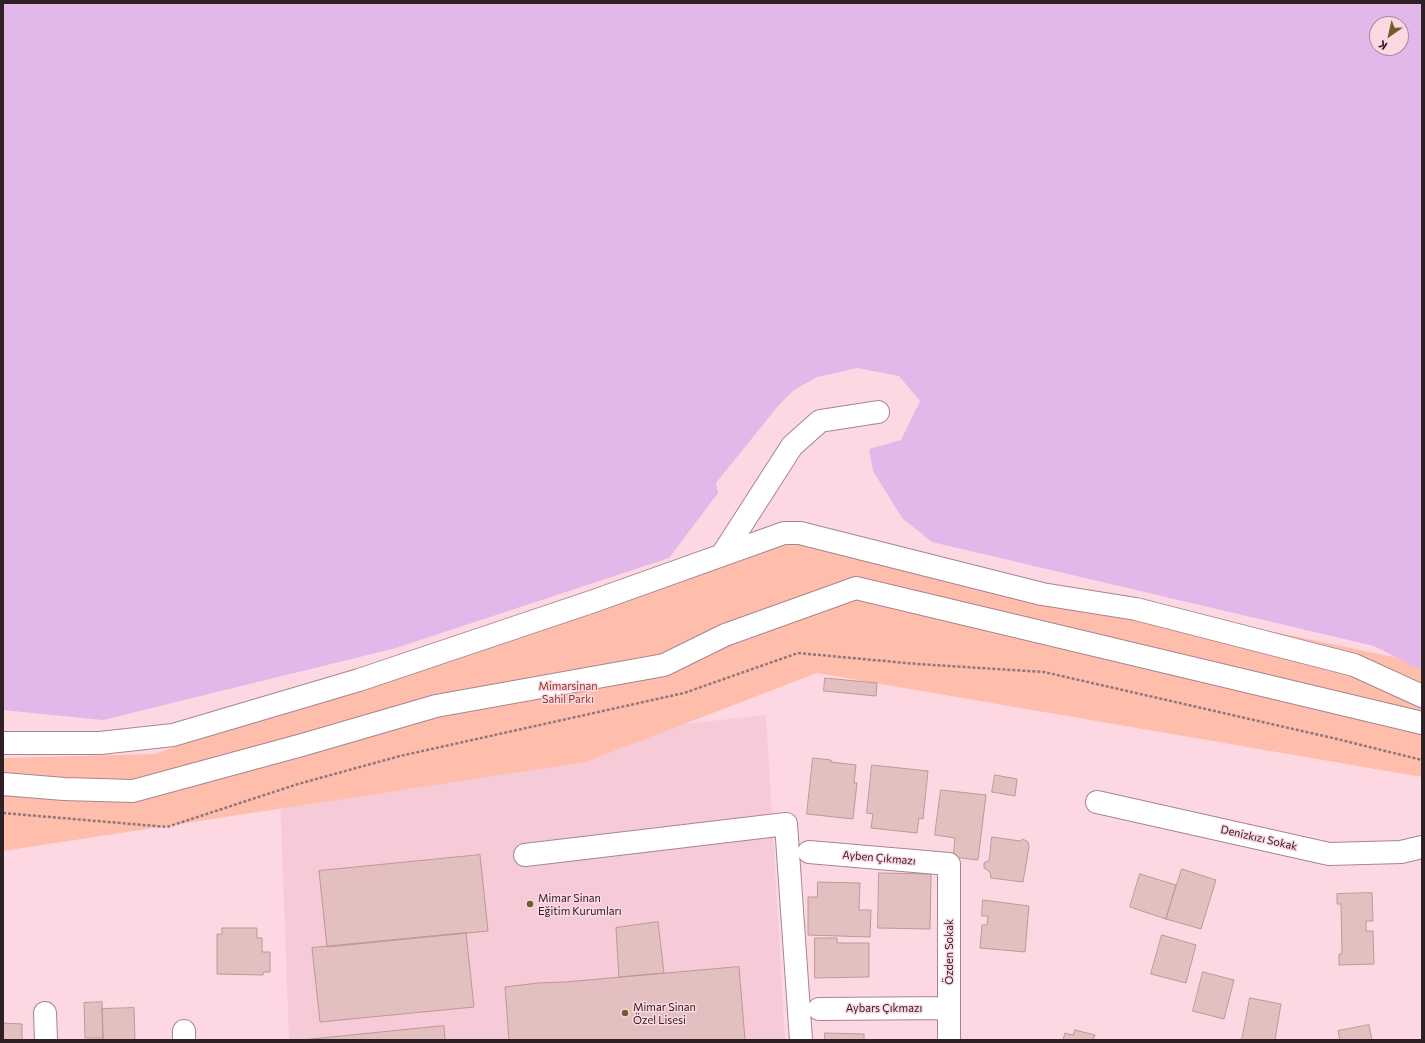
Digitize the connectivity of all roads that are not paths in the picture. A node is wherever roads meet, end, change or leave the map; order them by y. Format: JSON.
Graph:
{"nodes":[{"id":1,"x":878,"y":412,"type":"dead end"},
{"id":2,"x":722,"y":555,"type":"junction"},
{"id":3,"x":1422,"y":696,"type":"edge"},
{"id":4,"x":1422,"y":723,"type":"edge"},
{"id":5,"x":3,"y":743,"type":"edge"},
{"id":6,"x":3,"y":784,"type":"edge"},
{"id":7,"x":1097,"y":802,"type":"dead end"},
{"id":8,"x":1422,"y":847,"type":"edge"},
{"id":9,"x":809,"y":852,"type":"dead end"},
{"id":10,"x":526,"y":855,"type":"dead end"},
{"id":11,"x":949,"y":864,"type":"joint"},
{"id":12,"x":949,"y":1008,"type":"junction"},
{"id":13,"x":819,"y":1009,"type":"dead end"},
{"id":14,"x":45,"y":1013,"type":"dead end"},
{"id":15,"x":46,"y":1040,"type":"edge"},
{"id":16,"x":801,"y":1040,"type":"edge"},
{"id":17,"x":949,"y":1040,"type":"edge"}],
"edges":[{"from":1,"to":2,"type":"street"},
{"from":2,"to":3,"type":"street"},
{"from":2,"to":5,"type":"street"},
{"from":4,"to":6,"type":"street"},
{"from":7,"to":8,"type":"street","name":"Denizkızı Sokak"},
{"from":9,"to":11,"type":"street","name":"Ayben Çıkmazı"},
{"from":10,"to":16,"type":"street"},
{"from":11,"to":12,"type":"street","name":"Özden Sokak"},
{"from":12,"to":13,"type":"street","name":"Aybars Çıkmazı"},
{"from":12,"to":17,"type":"street","name":"Özden Sokak"},
{"from":14,"to":15,"type":"street"}]}
